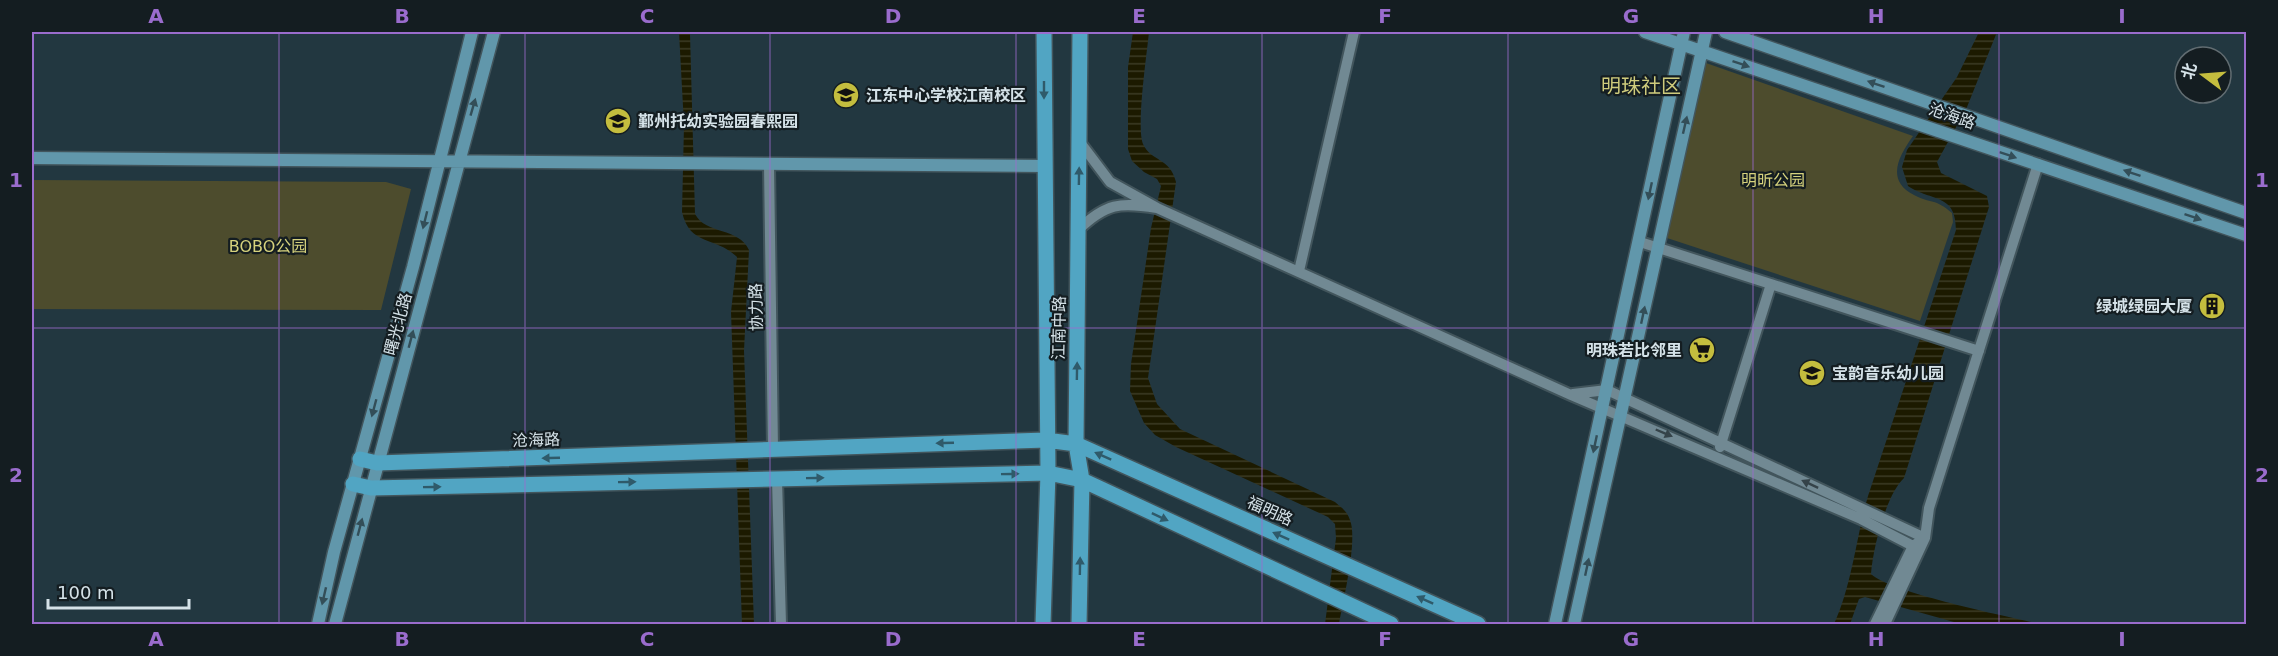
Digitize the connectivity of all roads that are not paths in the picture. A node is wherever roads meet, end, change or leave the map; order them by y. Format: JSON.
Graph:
{"nodes":[{"id":1,"x":472,"y":32,"type":"edge"},
{"id":2,"x":494,"y":32,"type":"edge"},
{"id":3,"x":1044,"y":32,"type":"edge"},
{"id":4,"x":1080,"y":32,"type":"edge"},
{"id":5,"x":1354,"y":32,"type":"edge"},
{"id":6,"x":1645,"y":32,"type":"edge"},
{"id":7,"x":1706,"y":32,"type":"edge"},
{"id":8,"x":1725,"y":32,"type":"edge"},
{"id":9,"x":1683,"y":38,"type":"edge"},
{"id":10,"x":1701,"y":50,"type":"junction"},
{"id":11,"x":1079,"y":141,"type":"junction"},
{"id":12,"x":32,"y":158,"type":"edge"},
{"id":13,"x":439,"y":163,"type":"junction"},
{"id":14,"x":457,"y":164,"type":"junction"},
{"id":15,"x":769,"y":165,"type":"junction"},
{"id":16,"x":2038,"y":165,"type":"junction"},
{"id":17,"x":1045,"y":166,"type":"junction"},
{"id":18,"x":1157,"y":208,"type":"junction"},
{"id":19,"x":2247,"y":213,"type":"edge"},
{"id":20,"x":1078,"y":230,"type":"junction"},
{"id":21,"x":2247,"y":235,"type":"edge"},
{"id":22,"x":1640,"y":242,"type":"junction"},
{"id":23,"x":1657,"y":248,"type":"junction"},
{"id":24,"x":1299,"y":271,"type":"junction"},
{"id":25,"x":1771,"y":284,"type":"junction"},
{"id":26,"x":1979,"y":351,"type":"junction"},
{"id":27,"x":1607,"y":390,"type":"junction"},
{"id":28,"x":1571,"y":394,"type":"junction"},
{"id":29,"x":1625,"y":398,"type":"junction"},
{"id":30,"x":1603,"y":407,"type":"junction"},
{"id":31,"x":1621,"y":414,"type":"junction"},
{"id":32,"x":1046,"y":440,"type":"junction"},
{"id":33,"x":1721,"y":443,"type":"junction"},
{"id":34,"x":1076,"y":444,"type":"junction"},
{"id":35,"x":773,"y":450,"type":"junction"},
{"id":36,"x":1718,"y":456,"type":"junction"},
{"id":37,"x":360,"y":459,"type":"junction"},
{"id":38,"x":377,"y":463,"type":"junction"},
{"id":39,"x":1048,"y":473,"type":"junction"},
{"id":40,"x":777,"y":479,"type":"junction"},
{"id":41,"x":1082,"y":480,"type":"junction"},
{"id":42,"x":353,"y":484,"type":"junction"},
{"id":43,"x":371,"y":489,"type":"junction"},
{"id":44,"x":1862,"y":514,"type":"junction"},
{"id":45,"x":1897,"y":531,"type":"junction"},
{"id":46,"x":1924,"y":538,"type":"junction"},
{"id":47,"x":1913,"y":546,"type":"junction"},
{"id":48,"x":1901,"y":581,"type":"junction"},
{"id":49,"x":1882,"y":621,"type":"edge"},
{"id":50,"x":318,"y":624,"type":"edge"},
{"id":51,"x":335,"y":624,"type":"edge"},
{"id":52,"x":781,"y":624,"type":"edge"},
{"id":53,"x":1043,"y":624,"type":"edge"},
{"id":54,"x":1079,"y":624,"type":"edge"},
{"id":55,"x":1391,"y":624,"type":"edge"},
{"id":56,"x":1478,"y":624,"type":"edge"},
{"id":57,"x":1555,"y":624,"type":"edge"},
{"id":58,"x":1574,"y":624,"type":"edge"}],
"edges":[{"from":1,"to":13,"type":"main road","name":"曙光北路"},
{"from":14,"to":2,"type":"main road","name":"曙光北路","one_way":true},
{"from":3,"to":17,"type":"main road","name":"江南中路","one_way":true},
{"from":4,"to":11,"type":"main road","name":"江南中路"},
{"from":5,"to":24,"type":"street"},
{"from":6,"to":9,"type":"main road","name":"沧海路"},
{"from":7,"to":10,"type":"main road"},
{"from":19,"to":8,"type":"main road","name":"沧海路","one_way":true},
{"from":9,"to":10,"type":"main road","name":"沧海路"},
{"from":9,"to":22,"type":"main road","one_way":true},
{"from":10,"to":16,"type":"main road","name":"沧海路","one_way":true},
{"from":23,"to":10,"type":"main road","one_way":true},
{"from":11,"to":18,"type":"street"},
{"from":20,"to":11,"type":"main road","name":"江南中路","one_way":true},
{"from":12,"to":13,"type":"main road"},
{"from":13,"to":14,"type":"main road"},
{"from":13,"to":37,"type":"main road","name":"曙光北路","one_way":true},
{"from":14,"to":15,"type":"main road"},
{"from":38,"to":14,"type":"main road","name":"曙光北路","one_way":true},
{"from":15,"to":17,"type":"main road"},
{"from":15,"to":35,"type":"street","name":"协力路"},
{"from":16,"to":21,"type":"main road","name":"沧海路","one_way":true},
{"from":16,"to":26,"type":"street"},
{"from":17,"to":32,"type":"main road","name":"江南中路"},
{"from":18,"to":20,"type":"street"},
{"from":18,"to":24,"type":"street"},
{"from":34,"to":20,"type":"main road","name":"江南中路","one_way":true},
{"from":22,"to":23,"type":"street"},
{"from":22,"to":27,"type":"main road"},
{"from":23,"to":25,"type":"street"},
{"from":29,"to":23,"type":"main road","one_way":true},
{"from":24,"to":28,"type":"street"},
{"from":25,"to":26,"type":"street"},
{"from":25,"to":33,"type":"street"},
{"from":26,"to":46,"type":"street"},
{"from":27,"to":28,"type":"street"},
{"from":27,"to":29,"type":"street"},
{"from":27,"to":30,"type":"main road"},
{"from":28,"to":30,"type":"street"},
{"from":29,"to":31,"type":"main road"},
{"from":29,"to":33,"type":"street"},
{"from":30,"to":31,"type":"street"},
{"from":30,"to":57,"type":"main road","one_way":true},
{"from":31,"to":36,"type":"street","one_way":true},
{"from":58,"to":31,"type":"main road","one_way":true},
{"from":32,"to":34,"type":"main road","name":"福明路"},
{"from":32,"to":35,"type":"main road","name":"福明路","one_way":true},
{"from":32,"to":39,"type":"main road","name":"江南中路"},
{"from":33,"to":36,"type":"street"},
{"from":44,"to":33,"type":"street","one_way":true},
{"from":34,"to":41,"type":"main road","name":"江南中路"},
{"from":56,"to":34,"type":"main road","name":"福明路","one_way":true},
{"from":35,"to":38,"type":"main road","name":"沧海路","one_way":true},
{"from":36,"to":44,"type":"street"},
{"from":37,"to":38,"type":"main road","name":"沧海路"},
{"from":37,"to":42,"type":"main road","name":"曙光北路"},
{"from":38,"to":43,"type":"main road","name":"曙光北路"},
{"from":40,"to":39,"type":"main road","one_way":true},
{"from":39,"to":41,"type":"main road"},
{"from":39,"to":53,"type":"main road","name":"江南中路"},
{"from":43,"to":40,"type":"main road","one_way":true},
{"from":40,"to":52,"type":"street"},
{"from":54,"to":41,"type":"main road","name":"江南中路","one_way":true},
{"from":41,"to":55,"type":"main road","one_way":true},
{"from":42,"to":43,"type":"main road"},
{"from":42,"to":50,"type":"main road","name":"曙光北路","one_way":true},
{"from":51,"to":43,"type":"main road","name":"曙光北路","one_way":true},
{"from":44,"to":45,"type":"street"},
{"from":45,"to":46,"type":"street"},
{"from":45,"to":47,"type":"street"},
{"from":46,"to":47,"type":"street"},
{"from":46,"to":48,"type":"street"},
{"from":47,"to":48,"type":"street"},
{"from":48,"to":49,"type":"street"}]}
